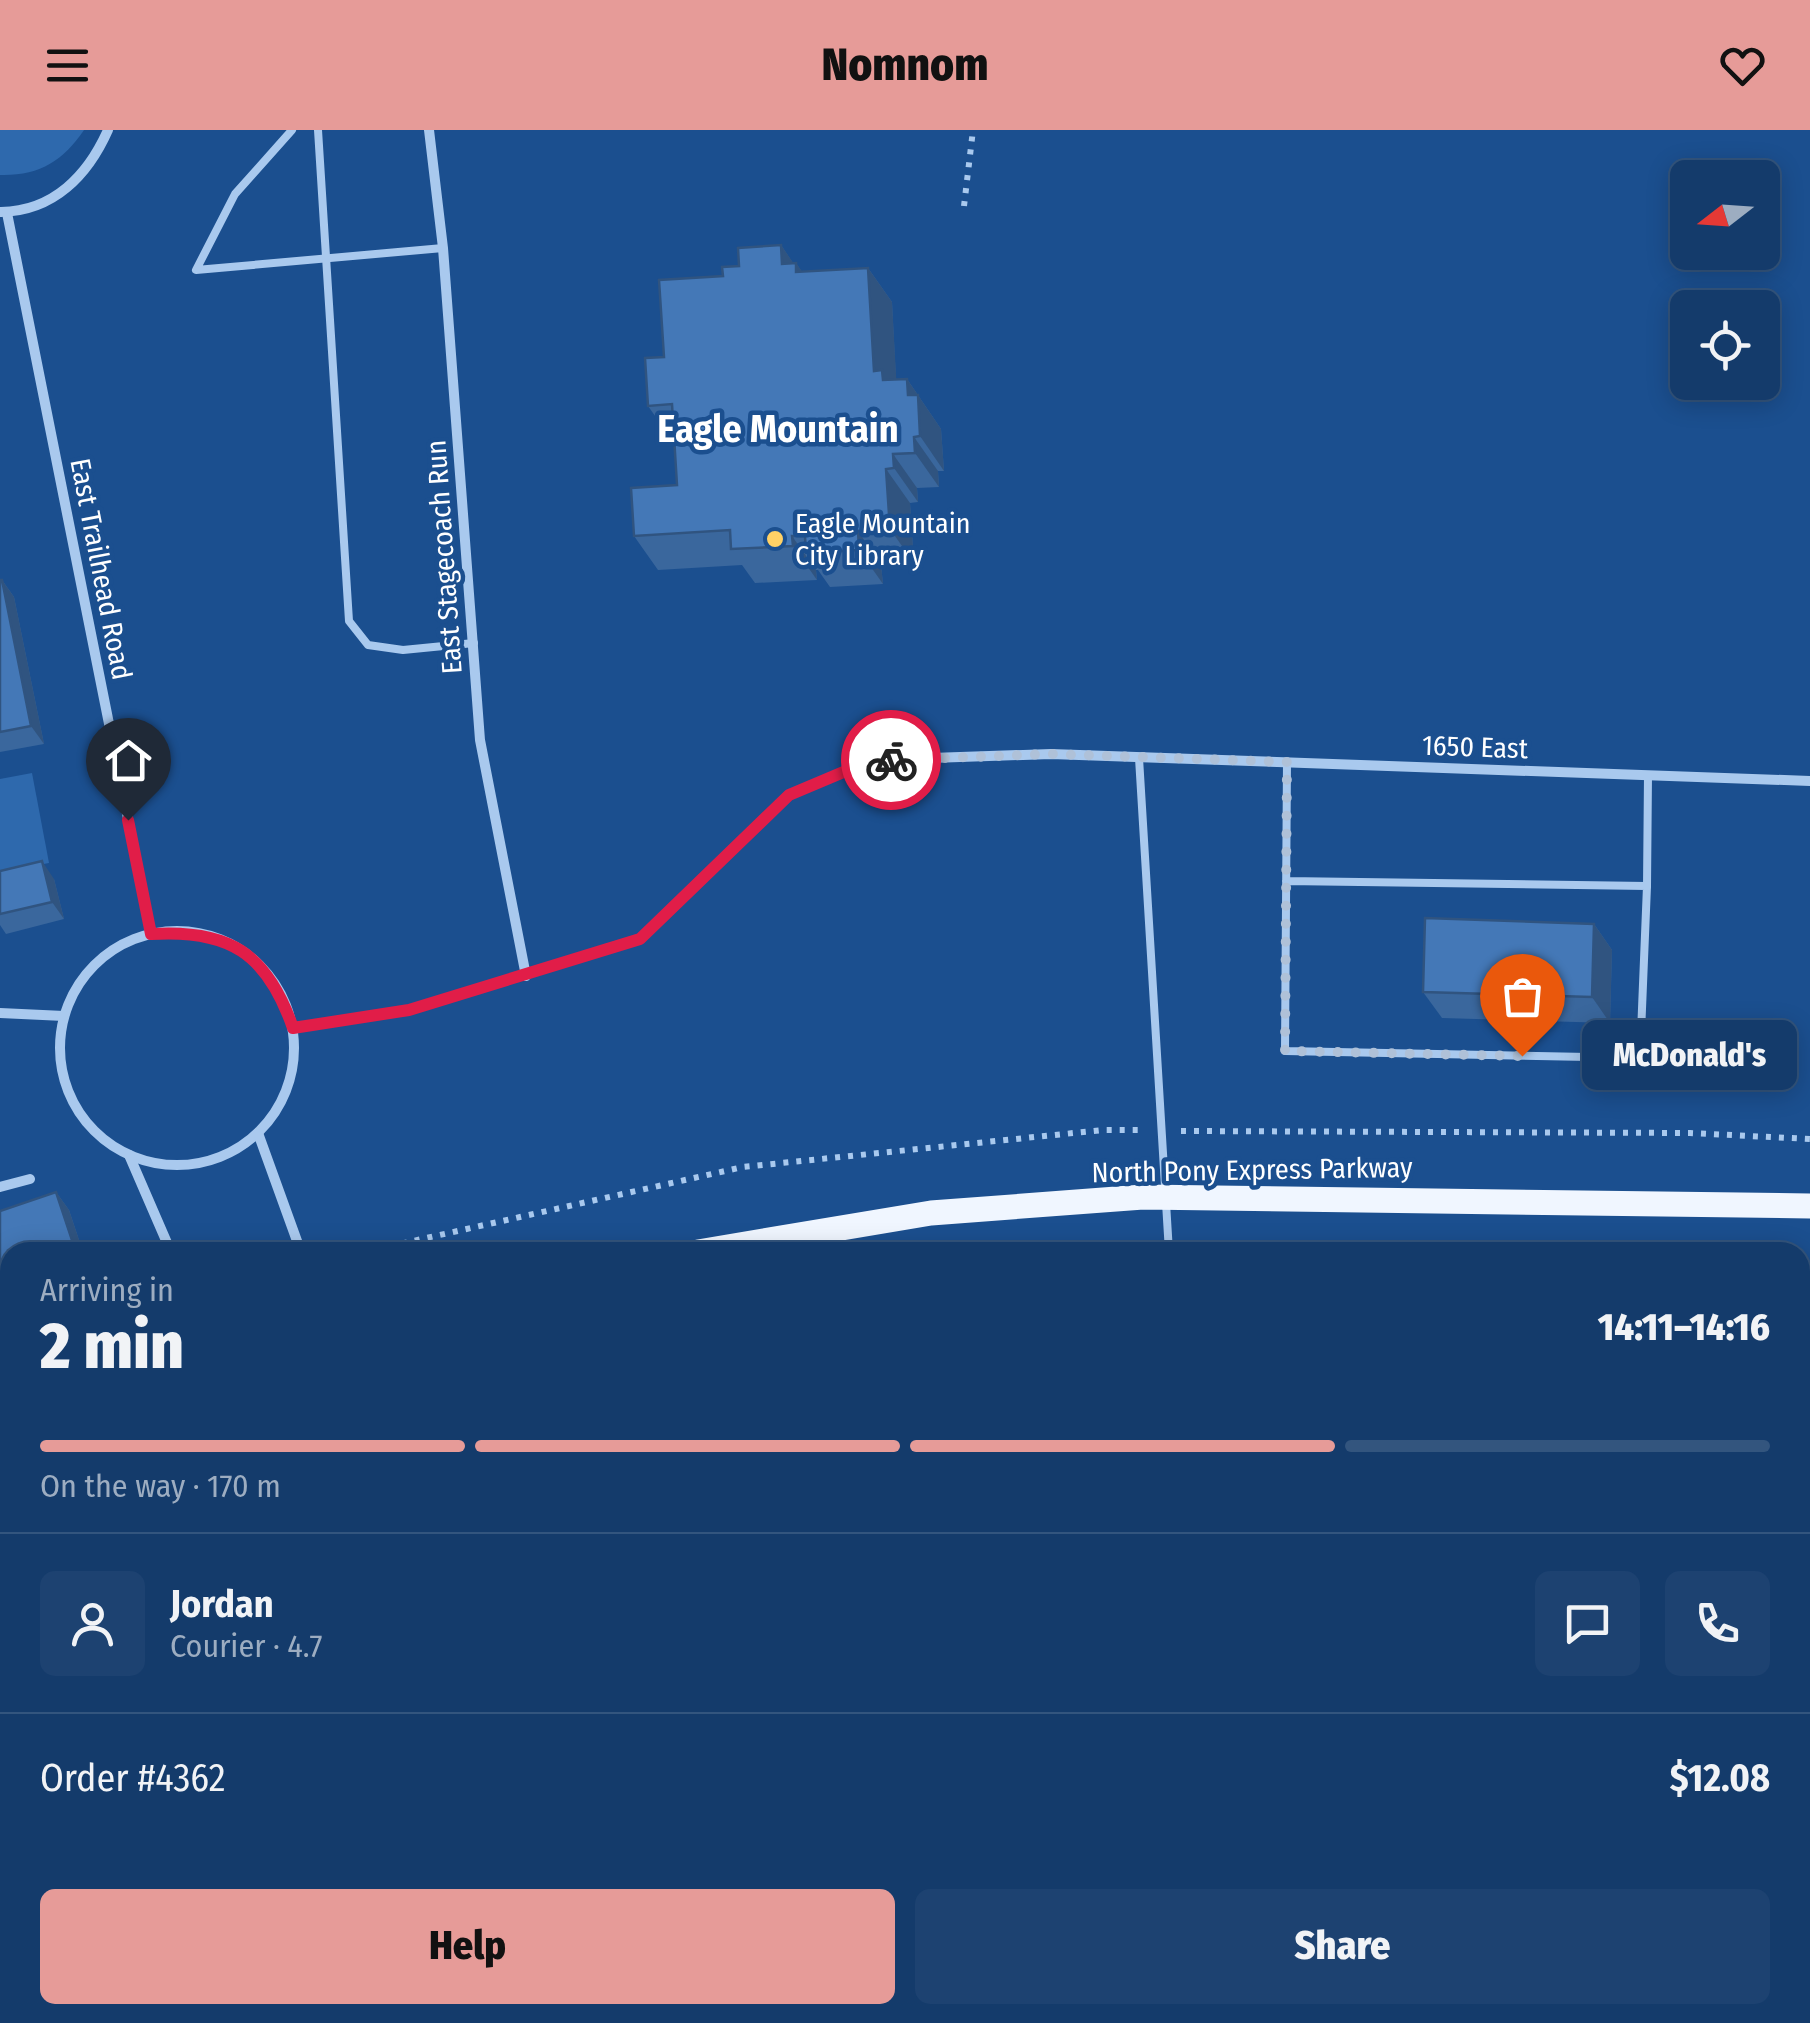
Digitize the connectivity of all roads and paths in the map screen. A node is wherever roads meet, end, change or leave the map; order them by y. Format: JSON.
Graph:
{"nodes":[{"id":1,"x":108,"y":130,"type":"edge"},
{"id":2,"x":292,"y":130,"type":"edge"},
{"id":3,"x":318,"y":130,"type":"edge"},
{"id":4,"x":429,"y":130,"type":"edge"},
{"id":5,"x":973,"y":130,"type":"edge"},
{"id":6,"x":964,"y":206,"type":"dead end"},
{"id":7,"x":3,"y":212,"type":"edge"},
{"id":8,"x":442,"y":248,"type":"junction"},
{"id":9,"x":326,"y":258,"type":"junction"},
{"id":10,"x":474,"y":643,"type":"junction"},
{"id":11,"x":1139,"y":758,"type":"junction"},
{"id":12,"x":1287,"y":762,"type":"junction"},
{"id":13,"x":1648,"y":775,"type":"junction"},
{"id":14,"x":1810,"y":781,"type":"edge"},
{"id":15,"x":1286,"y":881,"type":"junction"},
{"id":16,"x":1647,"y":886,"type":"junction"},
{"id":17,"x":151,"y":934,"type":"junction"},
{"id":18,"x":526,"y":976,"type":"junction"},
{"id":19,"x":0,"y":1013,"type":"edge"},
{"id":20,"x":64,"y":1016,"type":"junction"},
{"id":21,"x":293,"y":1028,"type":"junction"},
{"id":22,"x":1161,"y":1131,"type":"junction"},
{"id":23,"x":258,"y":1133,"type":"junction"},
{"id":24,"x":1810,"y":1139,"type":"edge"},
{"id":25,"x":129,"y":1155,"type":"junction"},
{"id":26,"x":30,"y":1179,"type":"dead end"},
{"id":27,"x":0,"y":1186,"type":"edge"},
{"id":28,"x":1165,"y":1197,"type":"junction"},
{"id":29,"x":1810,"y":1206,"type":"edge"},
{"id":30,"x":168,"y":1242,"type":"edge"},
{"id":31,"x":298,"y":1242,"type":"edge"},
{"id":32,"x":409,"y":1242,"type":"edge"},
{"id":33,"x":759,"y":1242,"type":"edge"},
{"id":34,"x":1167,"y":1242,"type":"edge"}],
"edges":[{"from":1,"to":7,"type":"street"},
{"from":2,"to":9,"type":"lane"},
{"from":3,"to":9,"type":"lane"},
{"from":4,"to":8,"type":"street","name":"East Stagecoach Run"},
{"from":5,"to":6,"type":"path"},
{"from":7,"to":17,"type":"street","name":"East Trailhead Road"},
{"from":8,"to":9,"type":"lane"},
{"from":8,"to":10,"type":"street","name":"East Stagecoach Run"},
{"from":9,"to":10,"type":"lane"},
{"from":10,"to":18,"type":"street","name":"East Stagecoach Run"},
{"from":11,"to":12,"type":"street","name":"1650 East"},
{"from":11,"to":18,"type":"street","name":"1650 East"},
{"from":11,"to":22,"type":"lane"},
{"from":12,"to":13,"type":"street","name":"1650 East"},
{"from":12,"to":15,"type":"lane"},
{"from":13,"to":14,"type":"street","name":"1650 East"},
{"from":13,"to":16,"type":"lane"},
{"from":15,"to":16,"type":"lane"},
{"from":15,"to":16,"type":"lane"},
{"from":17,"to":20,"type":"street"},
{"from":17,"to":21,"type":"street"},
{"from":18,"to":21,"type":"street","name":"1650 East"},
{"from":19,"to":20,"type":"street"},
{"from":20,"to":25,"type":"street"},
{"from":21,"to":23,"type":"street"},
{"from":22,"to":24,"type":"path"},
{"from":22,"to":28,"type":"lane"},
{"from":22,"to":32,"type":"path"},
{"from":23,"to":25,"type":"street"},
{"from":23,"to":31,"type":"street"},
{"from":25,"to":30,"type":"street"},
{"from":26,"to":27,"type":"street"},
{"from":28,"to":29,"type":"main road","name":"North Pony Express Parkway"},
{"from":28,"to":33,"type":"main road","name":"North Pony Express Parkway"},
{"from":28,"to":34,"type":"lane"}]}
